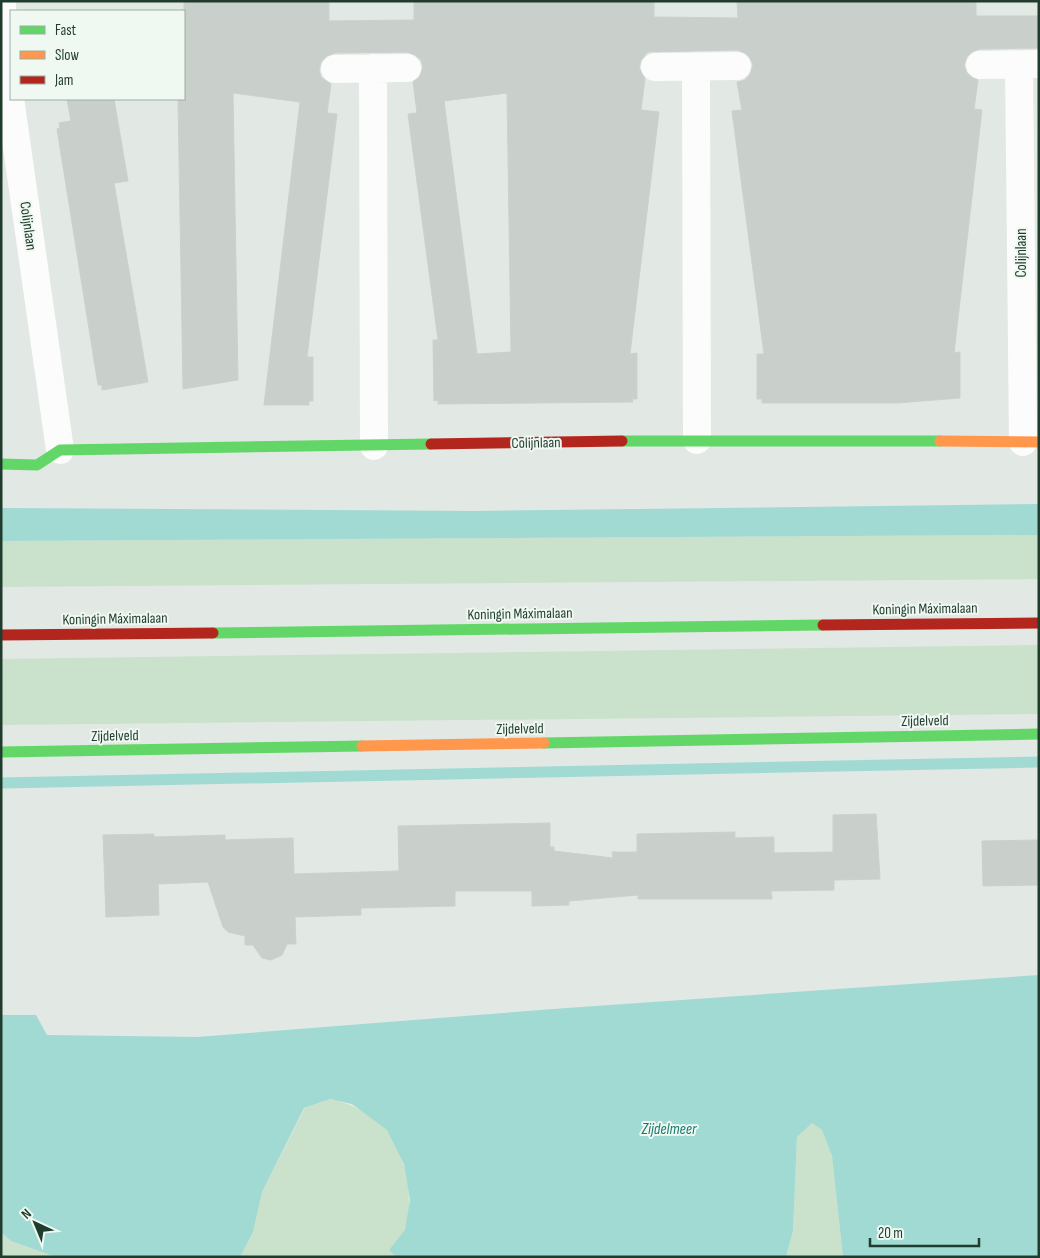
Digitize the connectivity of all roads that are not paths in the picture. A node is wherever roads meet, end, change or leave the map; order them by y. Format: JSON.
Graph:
{"nodes":[{"id":1,"x":2,"y":1,"type":"edge"},
{"id":2,"x":1029,"y":64,"type":"edge"},
{"id":3,"x":980,"y":65,"type":"dead end"},
{"id":4,"x":655,"y":66,"type":"dead end"},
{"id":5,"x":736,"y":66,"type":"dead end"},
{"id":6,"x":696,"y":67,"type":"junction"},
{"id":7,"x":373,"y":68,"type":"junction"},
{"id":8,"x":407,"y":68,"type":"dead end"},
{"id":9,"x":335,"y":69,"type":"dead end"},
{"id":10,"x":697,"y":440,"type":"junction"},
{"id":11,"x":1031,"y":442,"type":"edge"},
{"id":12,"x":374,"y":446,"type":"junction"},
{"id":13,"x":60,"y":450,"type":"junction"},
{"id":14,"x":1,"y":464,"type":"edge"},
{"id":15,"x":1039,"y":623,"type":"edge"},
{"id":16,"x":1,"y":635,"type":"edge"},
{"id":17,"x":1039,"y":734,"type":"edge"},
{"id":18,"x":1,"y":752,"type":"edge"}],
"edges":[{"from":1,"to":13,"type":"street","name":"Colijnlaan"},
{"from":2,"to":3,"type":"street","name":"Colijnlaan"},
{"from":2,"to":11,"type":"street","name":"Colijnlaan"},
{"from":4,"to":6,"type":"street"},
{"from":5,"to":6,"type":"street"},
{"from":6,"to":10,"type":"street"},
{"from":7,"to":8,"type":"street"},
{"from":7,"to":9,"type":"street"},
{"from":7,"to":12,"type":"street"},
{"from":10,"to":11,"type":"street","name":"Colijnlaan"},
{"from":10,"to":12,"type":"street","name":"Colijnlaan"},
{"from":12,"to":13,"type":"street","name":"Colijnlaan"},
{"from":13,"to":14,"type":"street"},
{"from":15,"to":16,"type":"street","name":"Koningin Máximalaan"},
{"from":17,"to":18,"type":"street","name":"Zijdelveld"}]}
